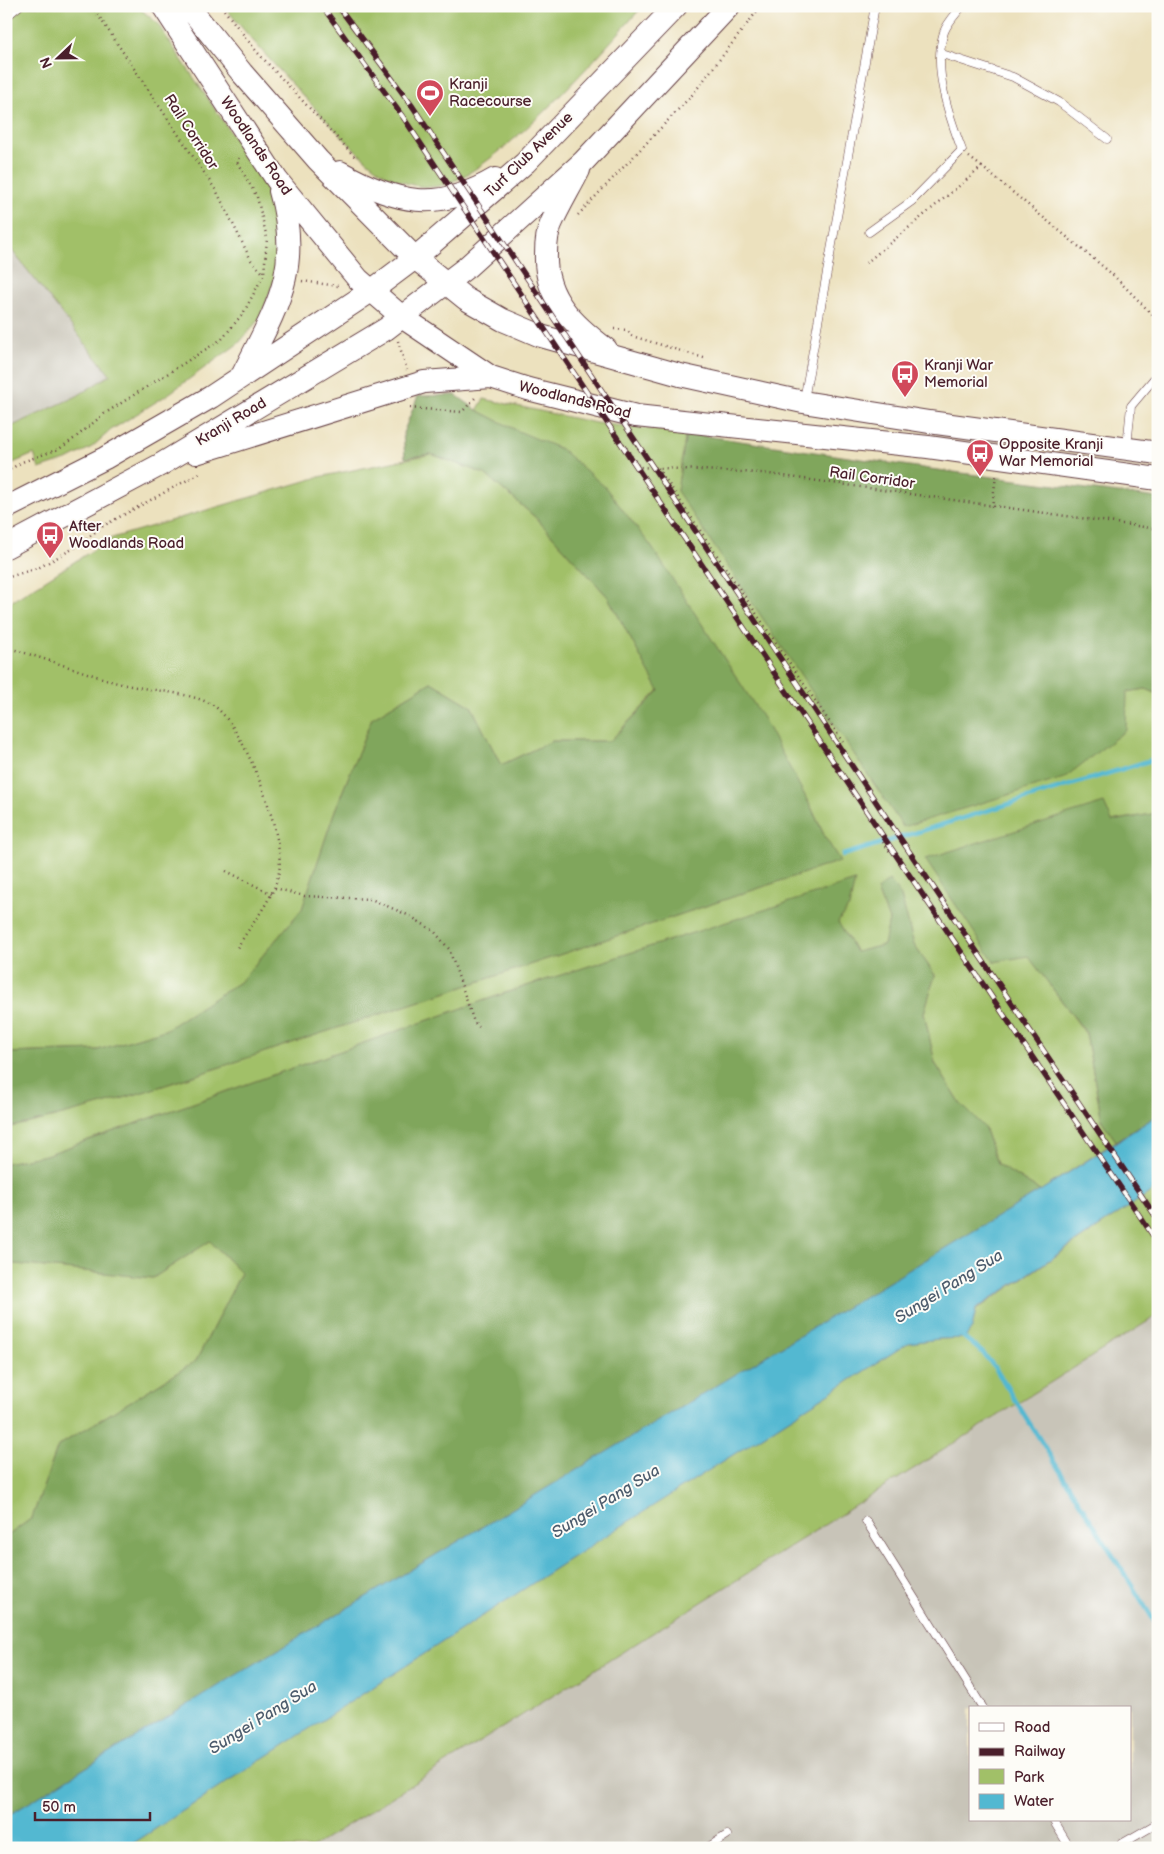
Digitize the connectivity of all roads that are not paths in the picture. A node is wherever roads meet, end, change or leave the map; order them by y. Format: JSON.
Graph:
{"nodes":[{"id":1,"x":19,"y":6,"type":"edge"},
{"id":2,"x":163,"y":6,"type":"edge"},
{"id":3,"x":188,"y":6,"type":"edge"},
{"id":4,"x":676,"y":6,"type":"edge"},
{"id":5,"x":729,"y":6,"type":"edge"},
{"id":6,"x":875,"y":6,"type":"edge"},
{"id":7,"x":962,"y":6,"type":"edge"},
{"id":8,"x":6,"y":17,"type":"edge"},
{"id":9,"x":942,"y":54,"type":"junction"},
{"id":10,"x":1106,"y":139,"type":"dead end"},
{"id":11,"x":318,"y":160,"type":"junction"},
{"id":12,"x":583,"y":162,"type":"junction"},
{"id":13,"x":525,"y":163,"type":"junction"},
{"id":14,"x":277,"y":180,"type":"junction"},
{"id":15,"x":869,"y":232,"type":"dead end"},
{"id":16,"x":415,"y":258,"type":"junction"},
{"id":17,"x":447,"y":282,"type":"junction"},
{"id":18,"x":371,"y":291,"type":"junction"},
{"id":19,"x":402,"y":317,"type":"junction"},
{"id":20,"x":614,"y":355,"type":"junction"},
{"id":21,"x":1158,"y":374,"type":"edge"},
{"id":22,"x":242,"y":377,"type":"junction"},
{"id":23,"x":486,"y":384,"type":"junction"},
{"id":24,"x":803,"y":402,"type":"junction"},
{"id":25,"x":1126,"y":449,"type":"junction"},
{"id":26,"x":1158,"y":453,"type":"edge"},
{"id":27,"x":160,"y":465,"type":"junction"},
{"id":28,"x":1158,"y":479,"type":"edge"},
{"id":29,"x":6,"y":508,"type":"edge"},
{"id":30,"x":6,"y":547,"type":"edge"},
{"id":31,"x":866,"y":1521,"type":"dead end"},
{"id":32,"x":981,"y":1706,"type":"edge"},
{"id":33,"x":1054,"y":1822,"type":"edge"},
{"id":34,"x":1158,"y":1823,"type":"edge"},
{"id":35,"x":727,"y":1835,"type":"dead end"},
{"id":36,"x":1118,"y":1846,"type":"dead end"},
{"id":37,"x":707,"y":1848,"type":"edge"},
{"id":38,"x":1070,"y":1848,"type":"edge"}],
"edges":[{"from":1,"to":8,"type":"lane"},
{"from":2,"to":14,"type":"main road","name":"Woodlands Road"},
{"from":3,"to":11,"type":"main road","name":"Woodlands Road"},
{"from":4,"to":13,"type":"main road","name":"Turf Club Avenue"},
{"from":5,"to":12,"type":"main road"},
{"from":6,"to":24,"type":"lane"},
{"from":7,"to":9,"type":"lane"},
{"from":9,"to":10,"type":"lane"},
{"from":9,"to":15,"type":"lane"},
{"from":11,"to":13,"type":"main road"},
{"from":11,"to":16,"type":"main road","name":"Woodlands Road"},
{"from":12,"to":17,"type":"main road"},
{"from":12,"to":20,"type":"main road"},
{"from":13,"to":16,"type":"main road","name":"Turf Club Avenue"},
{"from":14,"to":18,"type":"main road","name":"Woodlands Road"},
{"from":14,"to":22,"type":"main road"},
{"from":16,"to":17,"type":"main road","name":"Woodlands Road"},
{"from":16,"to":18,"type":"main road","name":"Turf Club Avenue"},
{"from":17,"to":19,"type":"main road","name":"Kranji Road"},
{"from":17,"to":20,"type":"main road","name":"Woodlands Road"},
{"from":18,"to":19,"type":"main road","name":"Woodlands Road"},
{"from":18,"to":22,"type":"main road"},
{"from":19,"to":23,"type":"main road","name":"Woodlands Road"},
{"from":19,"to":27,"type":"main road","name":"Kranji Road"},
{"from":20,"to":24,"type":"main road","name":"Woodlands Road"},
{"from":21,"to":25,"type":"lane"},
{"from":22,"to":29,"type":"main road"},
{"from":23,"to":27,"type":"main road"},
{"from":23,"to":28,"type":"main road","name":"Woodlands Road"},
{"from":24,"to":25,"type":"main road","name":"Woodlands Road"},
{"from":25,"to":26,"type":"main road","name":"Woodlands Road"},
{"from":27,"to":30,"type":"main road","name":"Kranji Road"},
{"from":31,"to":32,"type":"lane"},
{"from":33,"to":38,"type":"lane"},
{"from":34,"to":36,"type":"lane"},
{"from":35,"to":37,"type":"lane"}]}
